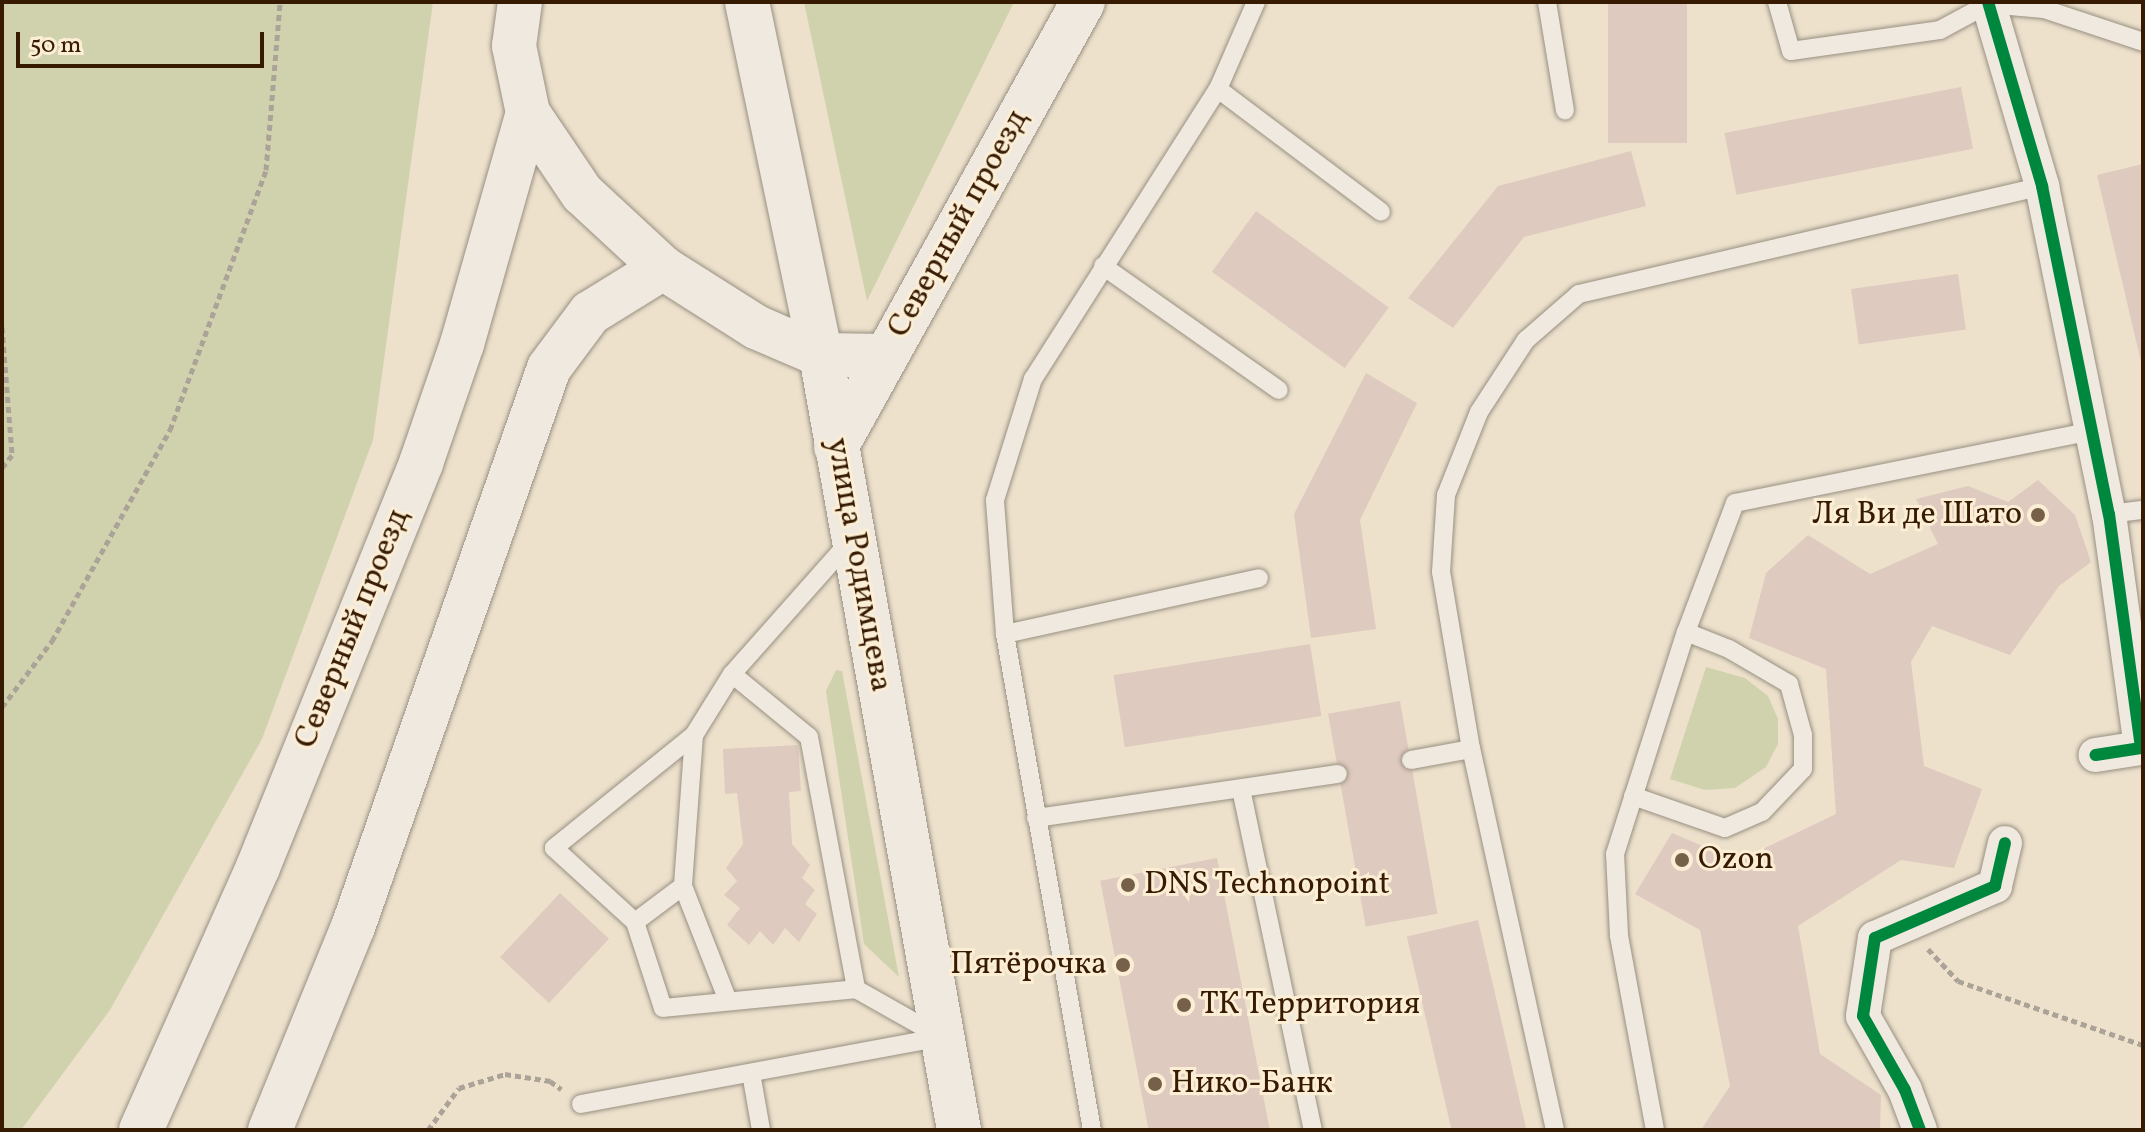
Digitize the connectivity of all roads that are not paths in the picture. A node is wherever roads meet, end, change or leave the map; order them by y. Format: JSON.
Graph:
{"nodes":[{"id":1,"x":520,"y":2,"type":"edge"},
{"id":2,"x":747,"y":2,"type":"edge"},
{"id":3,"x":1083,"y":2,"type":"edge"},
{"id":4,"x":1256,"y":2,"type":"edge"},
{"id":5,"x":1547,"y":2,"type":"edge"},
{"id":6,"x":1777,"y":2,"type":"edge"},
{"id":7,"x":1988,"y":3,"type":"edge"},
{"id":8,"x":2143,"y":42,"type":"edge"},
{"id":9,"x":1218,"y":89,"type":"junction"},
{"id":10,"x":1565,"y":111,"type":"dead end"},
{"id":11,"x":528,"y":113,"type":"junction"},
{"id":12,"x":2042,"y":186,"type":"junction"},
{"id":13,"x":1381,"y":212,"type":"dead end"},
{"id":14,"x":1103,"y":266,"type":"junction"},
{"id":15,"x":663,"y":268,"type":"junction"},
{"id":16,"x":821,"y":355,"type":"junction"},
{"id":17,"x":886,"y":356,"type":"junction"},
{"id":18,"x":1279,"y":390,"type":"dead end"},
{"id":19,"x":2091,"y":431,"type":"junction"},
{"id":20,"x":836,"y":447,"type":"junction"},
{"id":21,"x":2143,"y":510,"type":"edge"},
{"id":22,"x":2109,"y":514,"type":"junction"},
{"id":23,"x":852,"y":538,"type":"junction"},
{"id":24,"x":1259,"y":578,"type":"dead end"},
{"id":25,"x":1686,"y":632,"type":"junction"},
{"id":26,"x":1005,"y":634,"type":"junction"},
{"id":27,"x":732,"y":674,"type":"junction"},
{"id":28,"x":694,"y":735,"type":"junction"},
{"id":29,"x":1471,"y":749,"type":"junction"},
{"id":30,"x":2096,"y":755,"type":"dead end"},
{"id":31,"x":1411,"y":760,"type":"dead end"},
{"id":32,"x":1338,"y":774,"type":"dead end"},
{"id":33,"x":1241,"y":789,"type":"junction"},
{"id":34,"x":1633,"y":796,"type":"junction"},
{"id":35,"x":1036,"y":818,"type":"junction"},
{"id":36,"x":2005,"y":843,"type":"dead end"},
{"id":37,"x":683,"y":886,"type":"junction"},
{"id":38,"x":635,"y":922,"type":"junction"},
{"id":39,"x":856,"y":989,"type":"junction"},
{"id":40,"x":728,"y":1001,"type":"junction"},
{"id":41,"x":943,"y":1037,"type":"junction"},
{"id":42,"x":751,"y":1073,"type":"junction"},
{"id":43,"x":581,"y":1104,"type":"road end"},
{"id":44,"x":141,"y":1130,"type":"edge"},
{"id":45,"x":270,"y":1130,"type":"edge"},
{"id":46,"x":761,"y":1130,"type":"edge"},
{"id":47,"x":959,"y":1130,"type":"edge"},
{"id":48,"x":1092,"y":1130,"type":"edge"},
{"id":49,"x":1313,"y":1130,"type":"edge"},
{"id":50,"x":1555,"y":1130,"type":"edge"},
{"id":51,"x":1655,"y":1130,"type":"edge"},
{"id":52,"x":1920,"y":1130,"type":"edge"}],
"edges":[{"from":1,"to":11,"type":"main road"},
{"from":2,"to":16,"type":"main road","name":"улица Родимцева"},
{"from":3,"to":17,"type":"main road","name":"Северный проезд"},
{"from":4,"to":9,"type":"lane"},
{"from":5,"to":10,"type":"lane"},
{"from":6,"to":7,"type":"lane"},
{"from":7,"to":8,"type":"lane"},
{"from":7,"to":12,"type":"street"},
{"from":9,"to":13,"type":"lane"},
{"from":9,"to":14,"type":"lane"},
{"from":11,"to":15,"type":"main road"},
{"from":11,"to":44,"type":"main road","name":"Северный проезд"},
{"from":12,"to":19,"type":"street"},
{"from":12,"to":29,"type":"lane"},
{"from":14,"to":18,"type":"lane"},
{"from":14,"to":26,"type":"lane"},
{"from":15,"to":16,"type":"main road"},
{"from":15,"to":45,"type":"main road"},
{"from":16,"to":17,"type":"main road"},
{"from":16,"to":20,"type":"main road","name":"улица Родимцева"},
{"from":17,"to":20,"type":"main road","name":"Северный проезд"},
{"from":19,"to":22,"type":"street"},
{"from":19,"to":25,"type":"lane"},
{"from":20,"to":23,"type":"main road","name":"улица Родимцева"},
{"from":21,"to":22,"type":"lane"},
{"from":22,"to":30,"type":"street"},
{"from":23,"to":27,"type":"lane"},
{"from":23,"to":41,"type":"main road","name":"улица Родимцева"},
{"from":24,"to":26,"type":"lane"},
{"from":25,"to":34,"type":"lane"},
{"from":25,"to":34,"type":"lane"},
{"from":26,"to":35,"type":"lane"},
{"from":27,"to":28,"type":"lane"},
{"from":27,"to":39,"type":"lane"},
{"from":28,"to":37,"type":"lane"},
{"from":28,"to":38,"type":"lane"},
{"from":29,"to":31,"type":"lane"},
{"from":29,"to":50,"type":"lane"},
{"from":32,"to":33,"type":"lane"},
{"from":33,"to":35,"type":"lane"},
{"from":33,"to":49,"type":"lane"},
{"from":34,"to":51,"type":"lane"},
{"from":35,"to":48,"type":"lane"},
{"from":36,"to":52,"type":"street"},
{"from":37,"to":38,"type":"lane"},
{"from":37,"to":40,"type":"lane"},
{"from":38,"to":40,"type":"lane"},
{"from":39,"to":40,"type":"lane"},
{"from":39,"to":41,"type":"lane"},
{"from":41,"to":42,"type":"lane"},
{"from":41,"to":47,"type":"main road","name":"улица Родимцева"},
{"from":42,"to":43,"type":"lane"},
{"from":42,"to":46,"type":"lane"}]}
